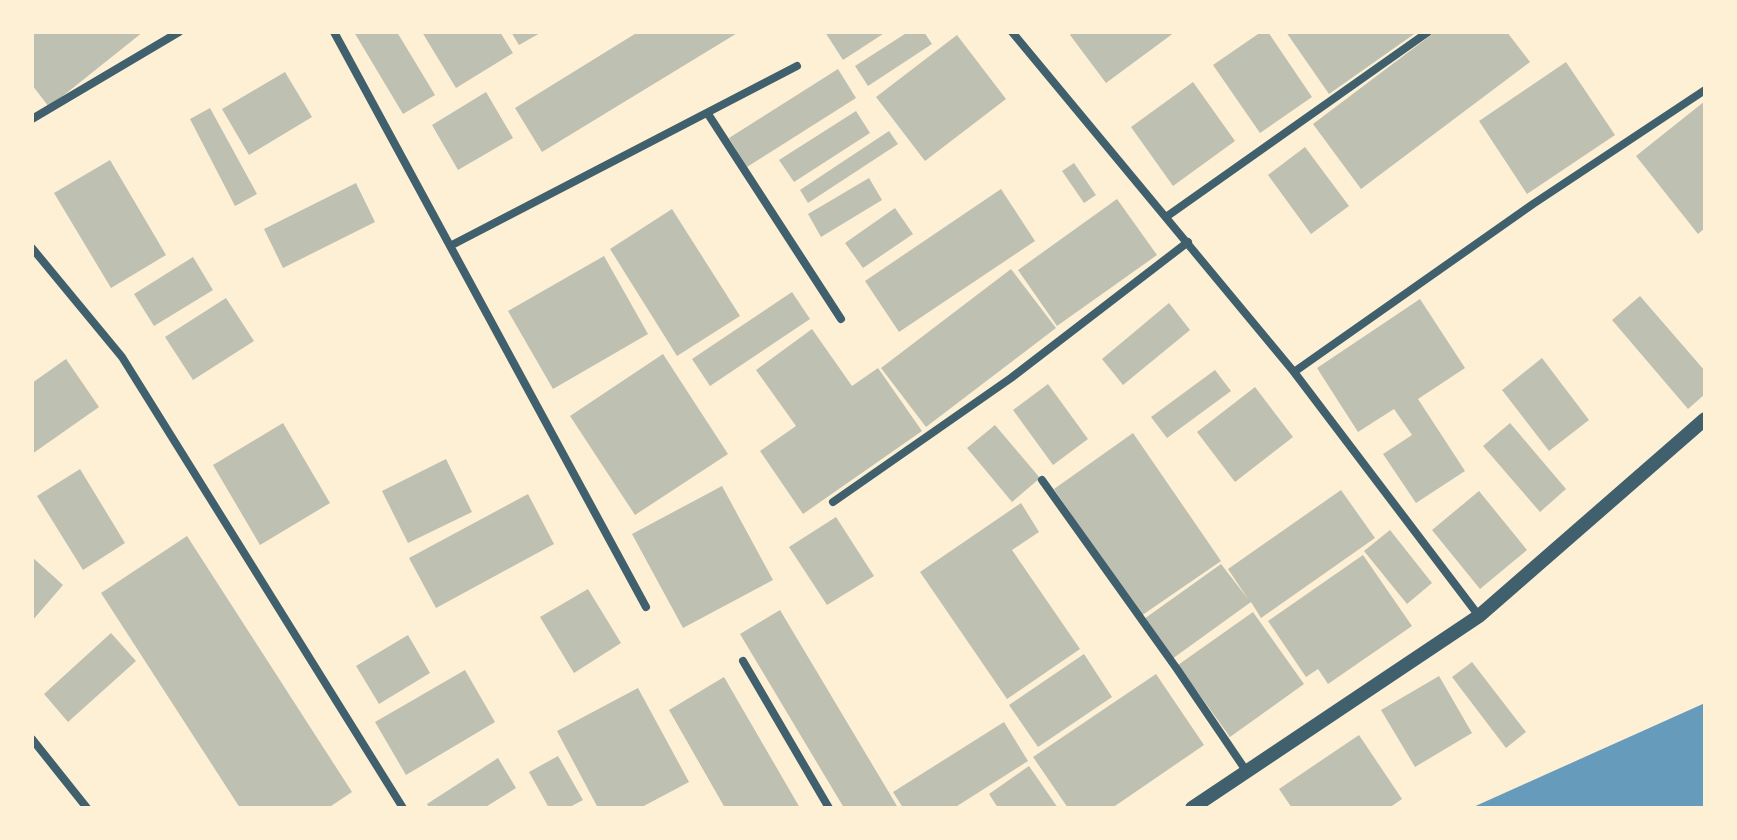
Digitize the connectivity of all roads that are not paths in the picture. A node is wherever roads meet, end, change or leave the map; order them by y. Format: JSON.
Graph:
{"nodes":[{"id":1,"x":179,"y":32,"type":"edge"},
{"id":2,"x":334,"y":32,"type":"edge"},
{"id":3,"x":1012,"y":32,"type":"edge"},
{"id":4,"x":1428,"y":32,"type":"edge"},
{"id":5,"x":797,"y":66,"type":"dead end"},
{"id":6,"x":1705,"y":90,"type":"edge"},
{"id":7,"x":708,"y":114,"type":"junction"},
{"id":8,"x":32,"y":119,"type":"edge"},
{"id":9,"x":1166,"y":217,"type":"junction"},
{"id":10,"x":1188,"y":242,"type":"junction"},
{"id":11,"x":450,"y":246,"type":"junction"},
{"id":12,"x":33,"y":253,"type":"edge"},
{"id":13,"x":841,"y":319,"type":"dead end"},
{"id":14,"x":1294,"y":372,"type":"junction"},
{"id":15,"x":1705,"y":419,"type":"edge"},
{"id":16,"x":1042,"y":480,"type":"dead end"},
{"id":17,"x":833,"y":502,"type":"dead end"},
{"id":18,"x":646,"y":607,"type":"dead end"},
{"id":19,"x":1479,"y":616,"type":"junction"},
{"id":20,"x":743,"y":661,"type":"dead end"},
{"id":21,"x":32,"y":739,"type":"edge"},
{"id":22,"x":1247,"y":772,"type":"junction"},
{"id":23,"x":87,"y":808,"type":"edge"},
{"id":24,"x":403,"y":808,"type":"edge"},
{"id":25,"x":829,"y":808,"type":"edge"},
{"id":26,"x":1192,"y":808,"type":"edge"}],
"edges":[{"from":1,"to":8,"type":"street"},
{"from":2,"to":11,"type":"street"},
{"from":3,"to":9,"type":"street"},
{"from":4,"to":9,"type":"street"},
{"from":5,"to":7,"type":"street"},
{"from":6,"to":14,"type":"street"},
{"from":7,"to":11,"type":"street"},
{"from":7,"to":13,"type":"street"},
{"from":9,"to":10,"type":"street"},
{"from":10,"to":14,"type":"street"},
{"from":10,"to":17,"type":"street"},
{"from":11,"to":18,"type":"street"},
{"from":12,"to":24,"type":"street"},
{"from":14,"to":19,"type":"street"},
{"from":15,"to":19,"type":"street"},
{"from":16,"to":22,"type":"street"},
{"from":19,"to":22,"type":"street"},
{"from":20,"to":25,"type":"street"},
{"from":21,"to":23,"type":"street"},
{"from":22,"to":26,"type":"street"}]}
